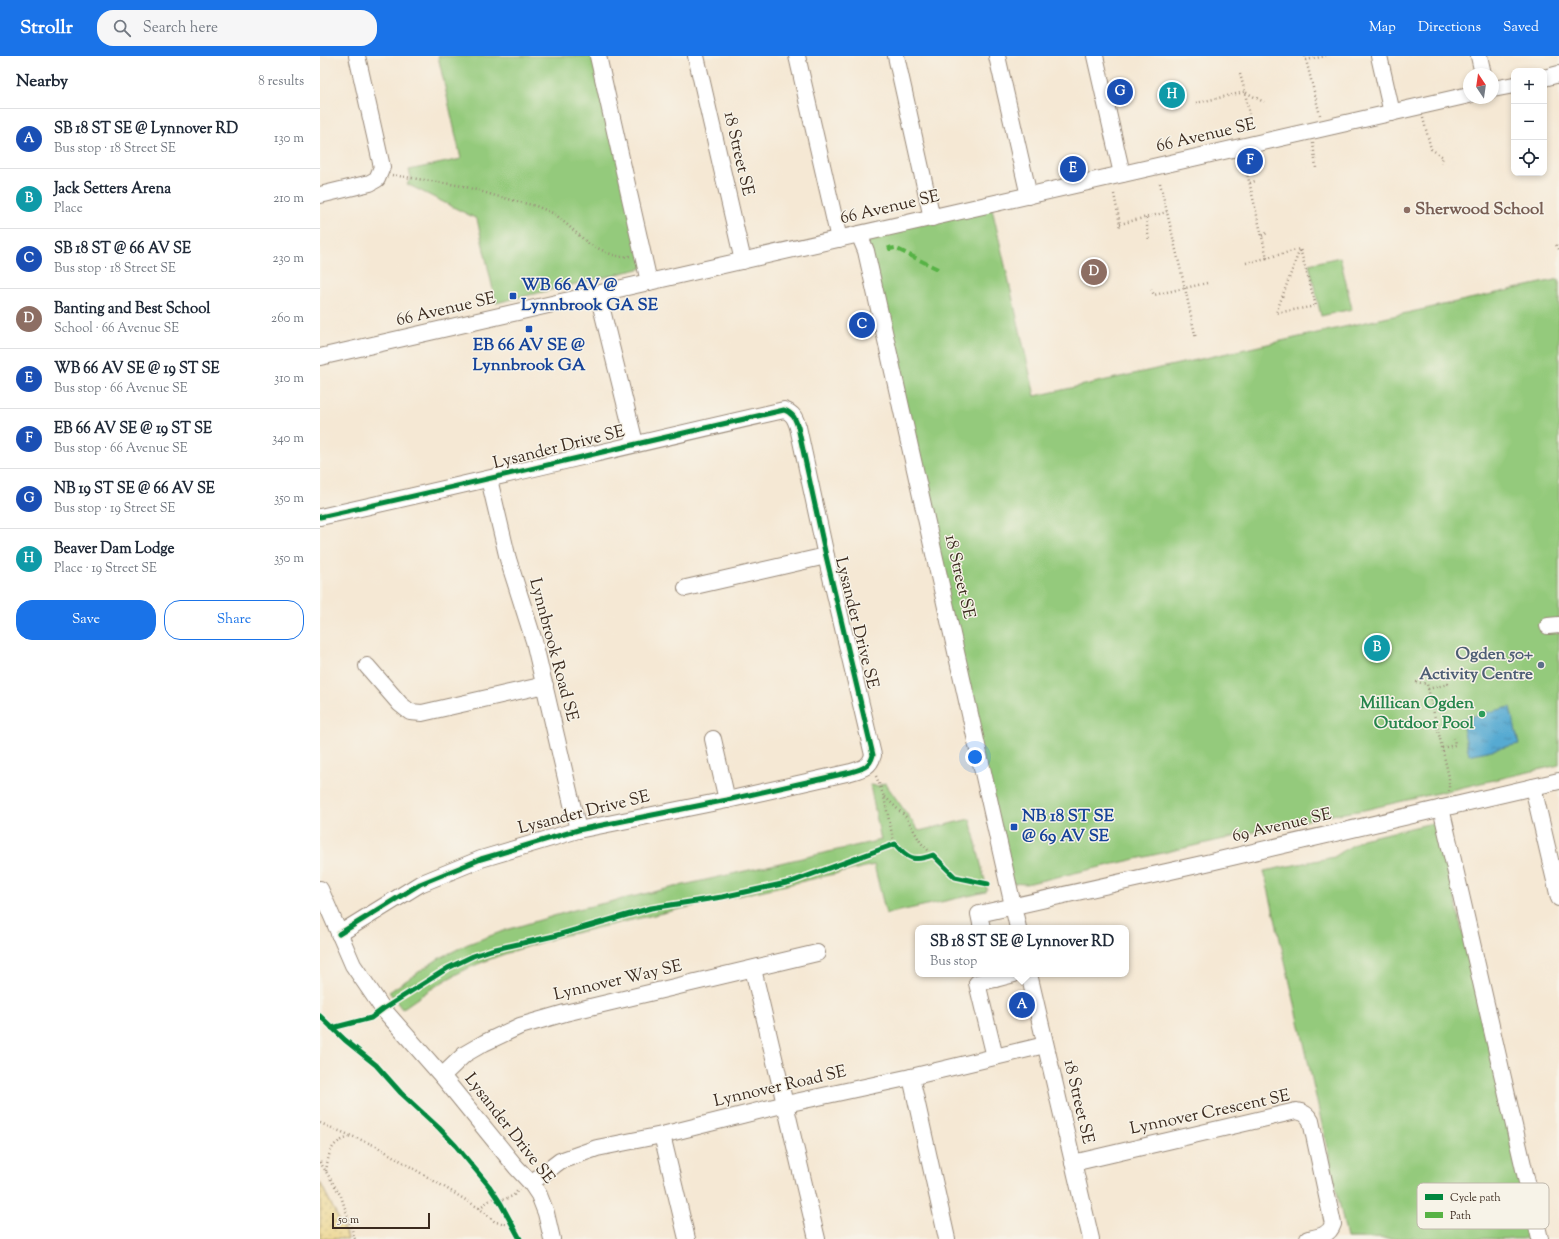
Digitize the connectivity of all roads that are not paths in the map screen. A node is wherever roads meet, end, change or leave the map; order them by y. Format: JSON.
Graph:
{"nodes":[{"id":1,"x":357,"y":56,"type":"edge"},
{"id":2,"x":598,"y":56,"type":"edge"},
{"id":3,"x":696,"y":56,"type":"edge"},
{"id":4,"x":797,"y":56,"type":"edge"},
{"id":5,"x":896,"y":56,"type":"edge"},
{"id":6,"x":997,"y":56,"type":"edge"},
{"id":7,"x":1095,"y":56,"type":"edge"},
{"id":8,"x":1379,"y":56,"type":"edge"},
{"id":9,"x":1479,"y":56,"type":"edge"},
{"id":10,"x":1482,"y":68,"type":"edge"},
{"id":11,"x":1559,"y":74,"type":"edge"},
{"id":12,"x":1547,"y":77,"type":"edge"},
{"id":13,"x":1511,"y":85,"type":"edge"},
{"id":14,"x":1499,"y":88,"type":"edge"},
{"id":15,"x":1463,"y":96,"type":"edge"},
{"id":16,"x":1392,"y":113,"type":"junction"},
{"id":17,"x":1122,"y":174,"type":"junction"},
{"id":18,"x":320,"y":194,"type":"edge"},
{"id":19,"x":1030,"y":196,"type":"junction"},
{"id":20,"x":932,"y":218,"type":"junction"},
{"id":21,"x":859,"y":234,"type":"junction"},
{"id":22,"x":839,"y":239,"type":"junction"},
{"id":23,"x":743,"y":261,"type":"junction"},
{"id":24,"x":649,"y":282,"type":"junction"},
{"id":25,"x":598,"y":294,"type":"junction"},
{"id":26,"x":320,"y":357,"type":"edge"},
{"id":27,"x":635,"y":443,"type":"junction"},
{"id":28,"x":489,"y":479,"type":"junction"},
{"id":29,"x":320,"y":517,"type":"edge"},
{"id":30,"x":826,"y":556,"type":"junction"},
{"id":31,"x":686,"y":588,"type":"dead end"},
{"id":32,"x":368,"y":666,"type":"dead end"},
{"id":33,"x":545,"y":685,"type":"junction"},
{"id":34,"x":713,"y":739,"type":"dead end"},
{"id":35,"x":1559,"y":781,"type":"edge"},
{"id":36,"x":1533,"y":787,"type":"junction"},
{"id":37,"x":727,"y":800,"type":"junction"},
{"id":38,"x":1441,"y":808,"type":"junction"},
{"id":39,"x":578,"y":830,"type":"junction"},
{"id":40,"x":320,"y":890,"type":"edge"},
{"id":41,"x":1559,"y":898,"type":"edge"},
{"id":42,"x":1013,"y":906,"type":"junction"},
{"id":43,"x":981,"y":925,"type":"edge"},
{"id":44,"x":1017,"y":925,"type":"edge"},
{"id":45,"x":339,"y":934,"type":"junction"},
{"id":46,"x":817,"y":953,"type":"dead end"},
{"id":47,"x":753,"y":969,"type":"junction"},
{"id":48,"x":992,"y":977,"type":"edge"},
{"id":49,"x":1030,"y":977,"type":"edge"},
{"id":50,"x":1045,"y":1045,"type":"junction"},
{"id":51,"x":995,"y":1057,"type":"junction"},
{"id":52,"x":442,"y":1076,"type":"junction"},
{"id":53,"x":911,"y":1077,"type":"junction"},
{"id":54,"x":786,"y":1104,"type":"junction"},
{"id":55,"x":662,"y":1134,"type":"junction"},
{"id":56,"x":1073,"y":1163,"type":"junction"},
{"id":57,"x":530,"y":1181,"type":"junction"},
{"id":58,"x":1527,"y":1183,"type":"edge"},
{"id":59,"x":1538,"y":1229,"type":"edge"},
{"id":60,"x":552,"y":1239,"type":"edge"},
{"id":61,"x":687,"y":1239,"type":"edge"},
{"id":62,"x":817,"y":1239,"type":"edge"},
{"id":63,"x":947,"y":1239,"type":"edge"},
{"id":64,"x":1091,"y":1239,"type":"edge"},
{"id":65,"x":1308,"y":1239,"type":"edge"},
{"id":66,"x":1540,"y":1239,"type":"edge"}],
"edges":[{"from":1,"to":18,"type":"street"},
{"from":2,"to":24,"type":"street"},
{"from":3,"to":23,"type":"street","name":"18 Street SE"},
{"from":4,"to":22,"type":"street"},
{"from":5,"to":20,"type":"street"},
{"from":6,"to":19,"type":"street"},
{"from":7,"to":17,"type":"street"},
{"from":8,"to":16,"type":"street"},
{"from":9,"to":10,"type":"street"},
{"from":11,"to":12,"type":"street"},
{"from":13,"to":14,"type":"street"},
{"from":15,"to":16,"type":"street","name":"66 Avenue SE"},
{"from":16,"to":17,"type":"street","name":"66 Avenue SE"},
{"from":17,"to":19,"type":"street","name":"66 Avenue SE"},
{"from":19,"to":20,"type":"street","name":"66 Avenue SE"},
{"from":20,"to":21,"type":"street","name":"66 Avenue SE"},
{"from":21,"to":22,"type":"street","name":"66 Avenue SE"},
{"from":21,"to":42,"type":"street","name":"18 Street SE"},
{"from":22,"to":23,"type":"street","name":"66 Avenue SE"},
{"from":23,"to":24,"type":"street","name":"66 Avenue SE"},
{"from":24,"to":25,"type":"street","name":"66 Avenue SE"},
{"from":25,"to":26,"type":"street","name":"66 Avenue SE"},
{"from":25,"to":27,"type":"street"},
{"from":27,"to":28,"type":"street","name":"Lysander Drive SE"},
{"from":27,"to":30,"type":"street","name":"Lysander Drive SE"},
{"from":28,"to":29,"type":"street","name":"Lysander Drive SE"},
{"from":28,"to":33,"type":"street","name":"Lynnbrook Road SE"},
{"from":30,"to":31,"type":"street"},
{"from":30,"to":37,"type":"street","name":"Lysander Drive SE"},
{"from":32,"to":33,"type":"street"},
{"from":33,"to":39,"type":"street","name":"Lynnbrook Road SE"},
{"from":34,"to":37,"type":"street"},
{"from":35,"to":36,"type":"street","name":"69 Avenue SE"},
{"from":36,"to":38,"type":"street","name":"69 Avenue SE"},
{"from":36,"to":41,"type":"street"},
{"from":37,"to":39,"type":"street","name":"Lysander Drive SE"},
{"from":38,"to":42,"type":"street","name":"69 Avenue SE"},
{"from":38,"to":58,"type":"street"},
{"from":39,"to":45,"type":"street","name":"Lysander Drive SE"},
{"from":40,"to":45,"type":"street","name":"Lysander Drive SE"},
{"from":42,"to":43,"type":"street","name":"69 Avenue SE"},
{"from":42,"to":44,"type":"street","name":"18 Street SE"},
{"from":45,"to":52,"type":"street","name":"Lysander Drive SE"},
{"from":46,"to":47,"type":"street","name":"Lynnover Way SE"},
{"from":47,"to":52,"type":"street","name":"Lynnover Way SE"},
{"from":47,"to":54,"type":"street"},
{"from":48,"to":51,"type":"street"},
{"from":49,"to":50,"type":"street","name":"18 Street SE"},
{"from":50,"to":51,"type":"street","name":"Lynnover Road SE"},
{"from":50,"to":56,"type":"street","name":"18 Street SE"},
{"from":51,"to":53,"type":"street","name":"Lynnover Road SE"},
{"from":52,"to":57,"type":"street","name":"Lysander Drive SE"},
{"from":53,"to":54,"type":"street","name":"Lynnover Road SE"},
{"from":53,"to":63,"type":"street"},
{"from":54,"to":55,"type":"street","name":"Lynnover Road SE"},
{"from":54,"to":62,"type":"street"},
{"from":55,"to":57,"type":"street","name":"Lynnover Road SE"},
{"from":55,"to":61,"type":"street"},
{"from":56,"to":64,"type":"street","name":"18 Street SE"},
{"from":56,"to":65,"type":"street","name":"Lynnover Crescent SE"},
{"from":57,"to":60,"type":"street","name":"Lysander Drive SE"},
{"from":59,"to":66,"type":"street"}]}
